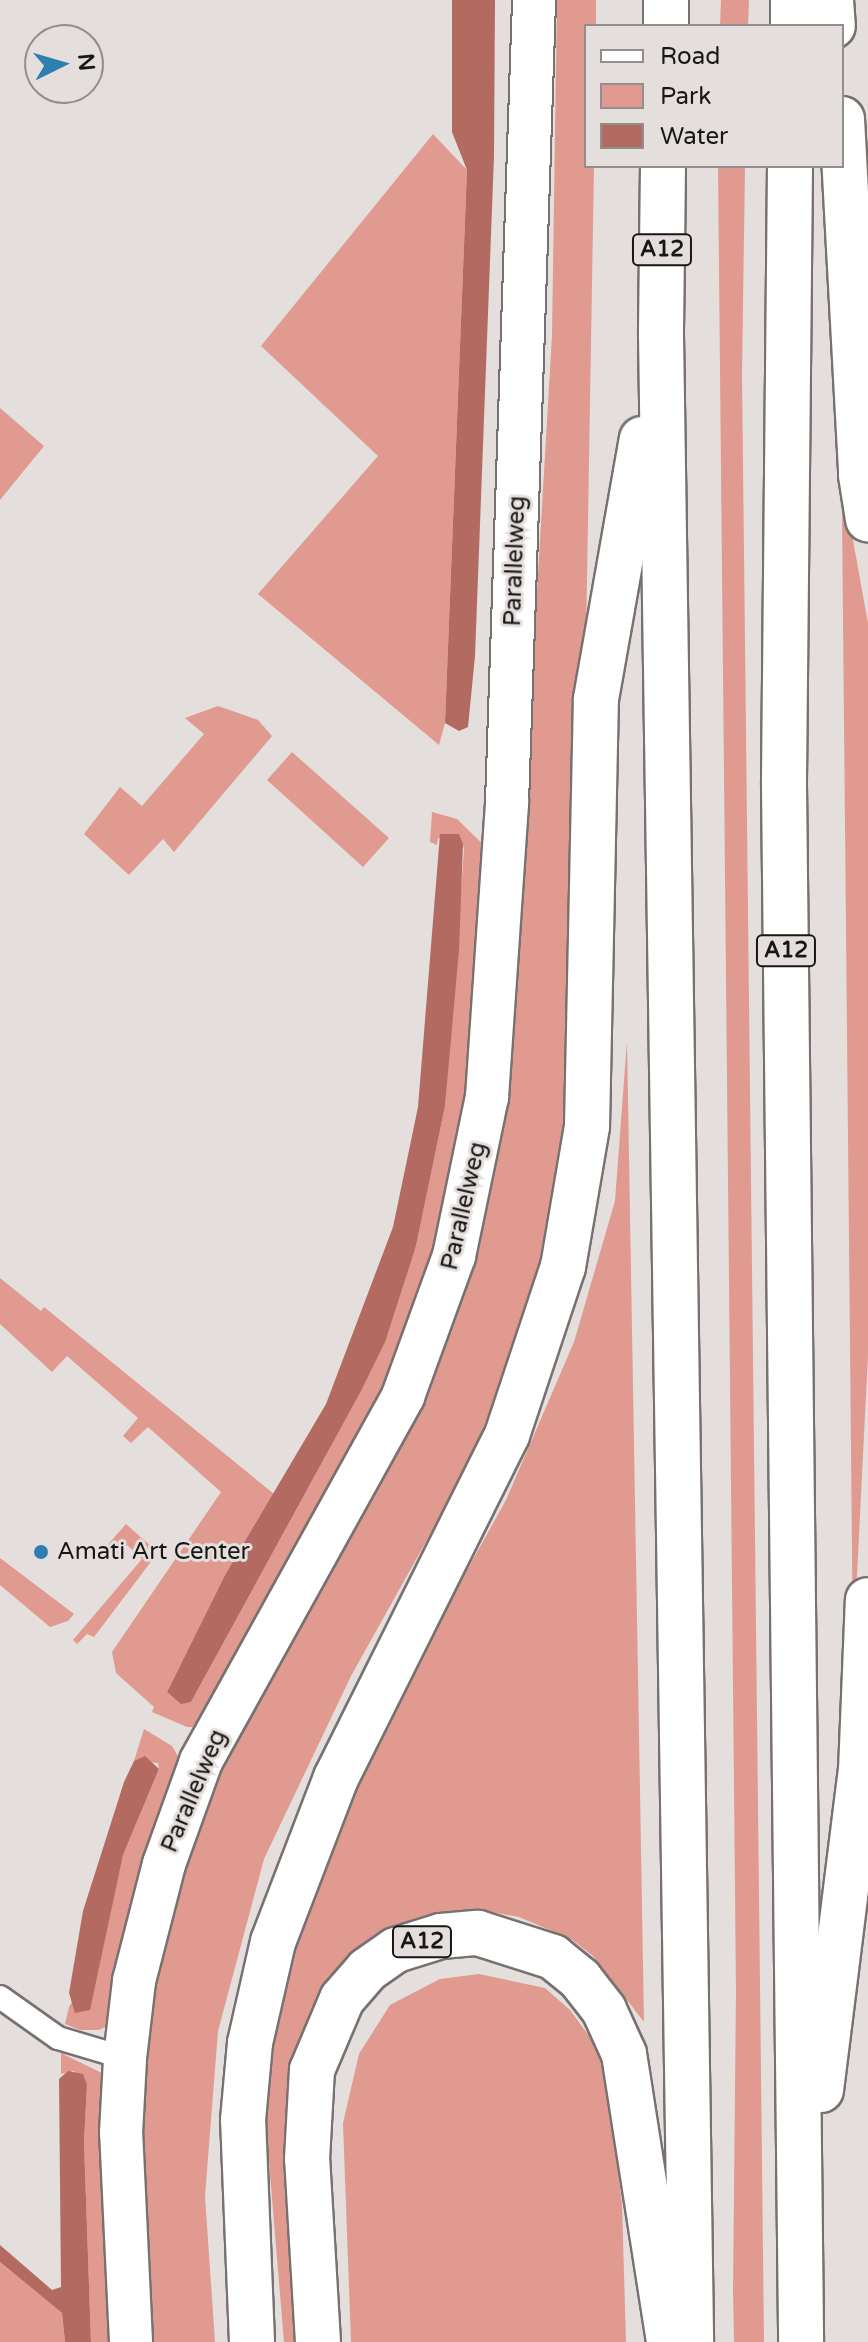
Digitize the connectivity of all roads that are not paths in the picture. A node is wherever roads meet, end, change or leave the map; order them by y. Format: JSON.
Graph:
{"nodes":[{"id":1,"x":534,"y":0,"type":"edge"},
{"id":2,"x":666,"y":0,"type":"edge"},
{"id":3,"x":793,"y":0,"type":"edge"},
{"id":4,"x":831,"y":0,"type":"edge"},
{"id":5,"x":666,"y":24,"type":"edge"},
{"id":6,"x":793,"y":24,"type":"edge"},
{"id":7,"x":833,"y":24,"type":"edge"},
{"id":8,"x":844,"y":156,"type":"edge"},
{"id":9,"x":663,"y":168,"type":"edge"},
{"id":10,"x":790,"y":168,"type":"edge"},
{"id":11,"x":661,"y":335,"type":"junction"},
{"id":12,"x":868,"y":519,"type":"edge"},
{"id":13,"x":868,"y":1600,"type":"edge"},
{"id":14,"x":0,"y":1997,"type":"edge"},
{"id":15,"x":125,"y":2058,"type":"junction"},
{"id":16,"x":800,"y":2248,"type":"junction"},
{"id":17,"x":131,"y":2342,"type":"edge"},
{"id":18,"x":252,"y":2342,"type":"edge"},
{"id":19,"x":318,"y":2342,"type":"edge"},
{"id":20,"x":669,"y":2342,"type":"edge"},
{"id":21,"x":691,"y":2342,"type":"edge"},
{"id":22,"x":801,"y":2342,"type":"edge"}],
"edges":[{"from":1,"to":15,"type":"street","name":"Parallelweg"},
{"from":2,"to":5,"type":"highway"},
{"from":3,"to":6,"type":"highway"},
{"from":4,"to":7,"type":"highway"},
{"from":8,"to":12,"type":"highway"},
{"from":9,"to":11,"type":"highway","number":"A12"},
{"from":10,"to":16,"type":"highway","number":"A12"},
{"from":11,"to":18,"type":"highway","number":"A12"},
{"from":11,"to":21,"type":"highway","number":"A12"},
{"from":13,"to":16,"type":"highway","number":"A12"},
{"from":14,"to":15,"type":"lane"},
{"from":15,"to":17,"type":"street","name":"Parallelweg"},
{"from":16,"to":22,"type":"highway","number":"A12"},
{"from":19,"to":20,"type":"highway","number":"A12"}]}
